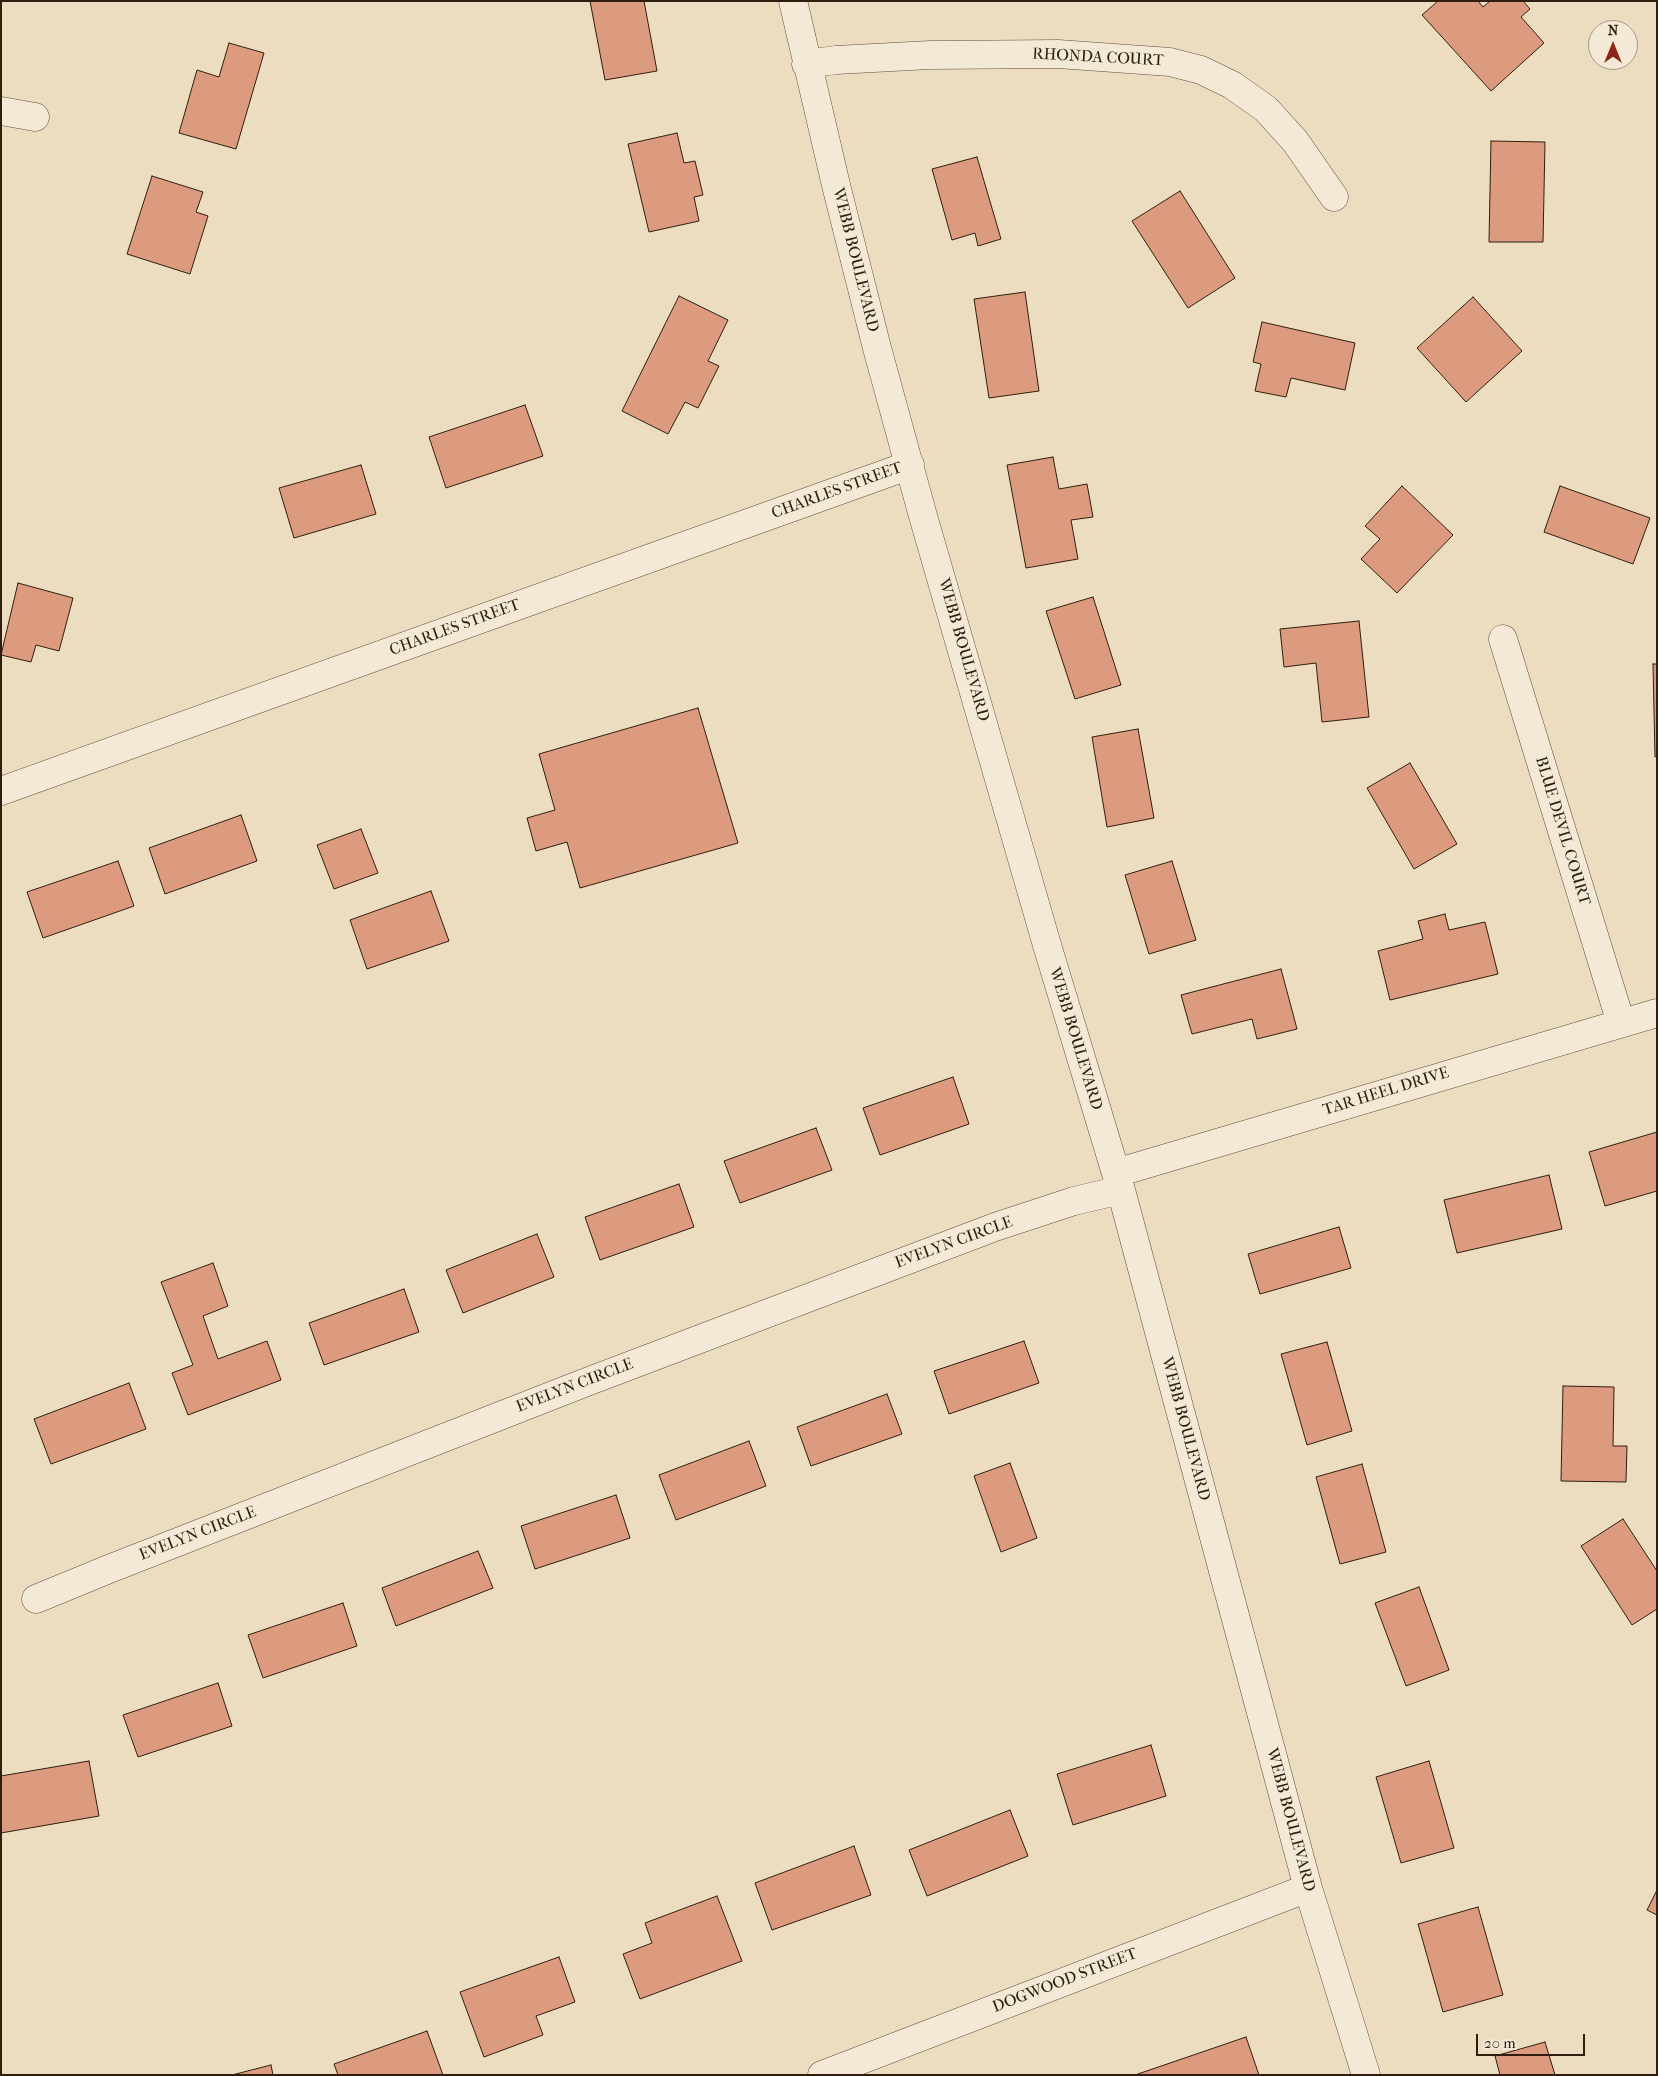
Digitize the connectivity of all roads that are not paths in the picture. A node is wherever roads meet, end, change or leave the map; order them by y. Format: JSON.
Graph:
{"nodes":[{"id":1,"x":793,"y":1,"type":"edge"},
{"id":2,"x":806,"y":64,"type":"junction"},
{"id":3,"x":1,"y":111,"type":"edge"},
{"id":4,"x":35,"y":117,"type":"dead end"},
{"id":5,"x":1334,"y":197,"type":"dead end"},
{"id":6,"x":910,"y":465,"type":"junction"},
{"id":7,"x":1504,"y":639,"type":"dead end"},
{"id":8,"x":1,"y":791,"type":"edge"},
{"id":9,"x":1657,"y":1013,"type":"edge"},
{"id":10,"x":1621,"y":1023,"type":"junction"},
{"id":11,"x":1118,"y":1182,"type":"junction"},
{"id":12,"x":36,"y":1599,"type":"dead end"},
{"id":13,"x":1308,"y":1888,"type":"junction"},
{"id":14,"x":822,"y":2075,"type":"edge"},
{"id":15,"x":1366,"y":2075,"type":"edge"}],
"edges":[{"from":1,"to":2,"type":"street","name":"WEBB BOULEVARD"},
{"from":2,"to":5,"type":"street","name":"RHONDA COURT"},
{"from":2,"to":6,"type":"street","name":"WEBB BOULEVARD"},
{"from":3,"to":4,"type":"street"},
{"from":6,"to":8,"type":"street","name":"CHARLES STREET"},
{"from":6,"to":11,"type":"street","name":"WEBB BOULEVARD"},
{"from":7,"to":10,"type":"street","name":"BLUE DEVIL COURT"},
{"from":9,"to":10,"type":"street","name":"TAR HEEL DRIVE"},
{"from":10,"to":11,"type":"street","name":"TAR HEEL DRIVE"},
{"from":11,"to":12,"type":"street","name":"EVELYN CIRCLE"},
{"from":11,"to":13,"type":"street","name":"WEBB BOULEVARD"},
{"from":13,"to":14,"type":"street","name":"DOGWOOD STREET"},
{"from":13,"to":15,"type":"street","name":"WEBB BOULEVARD"}]}
